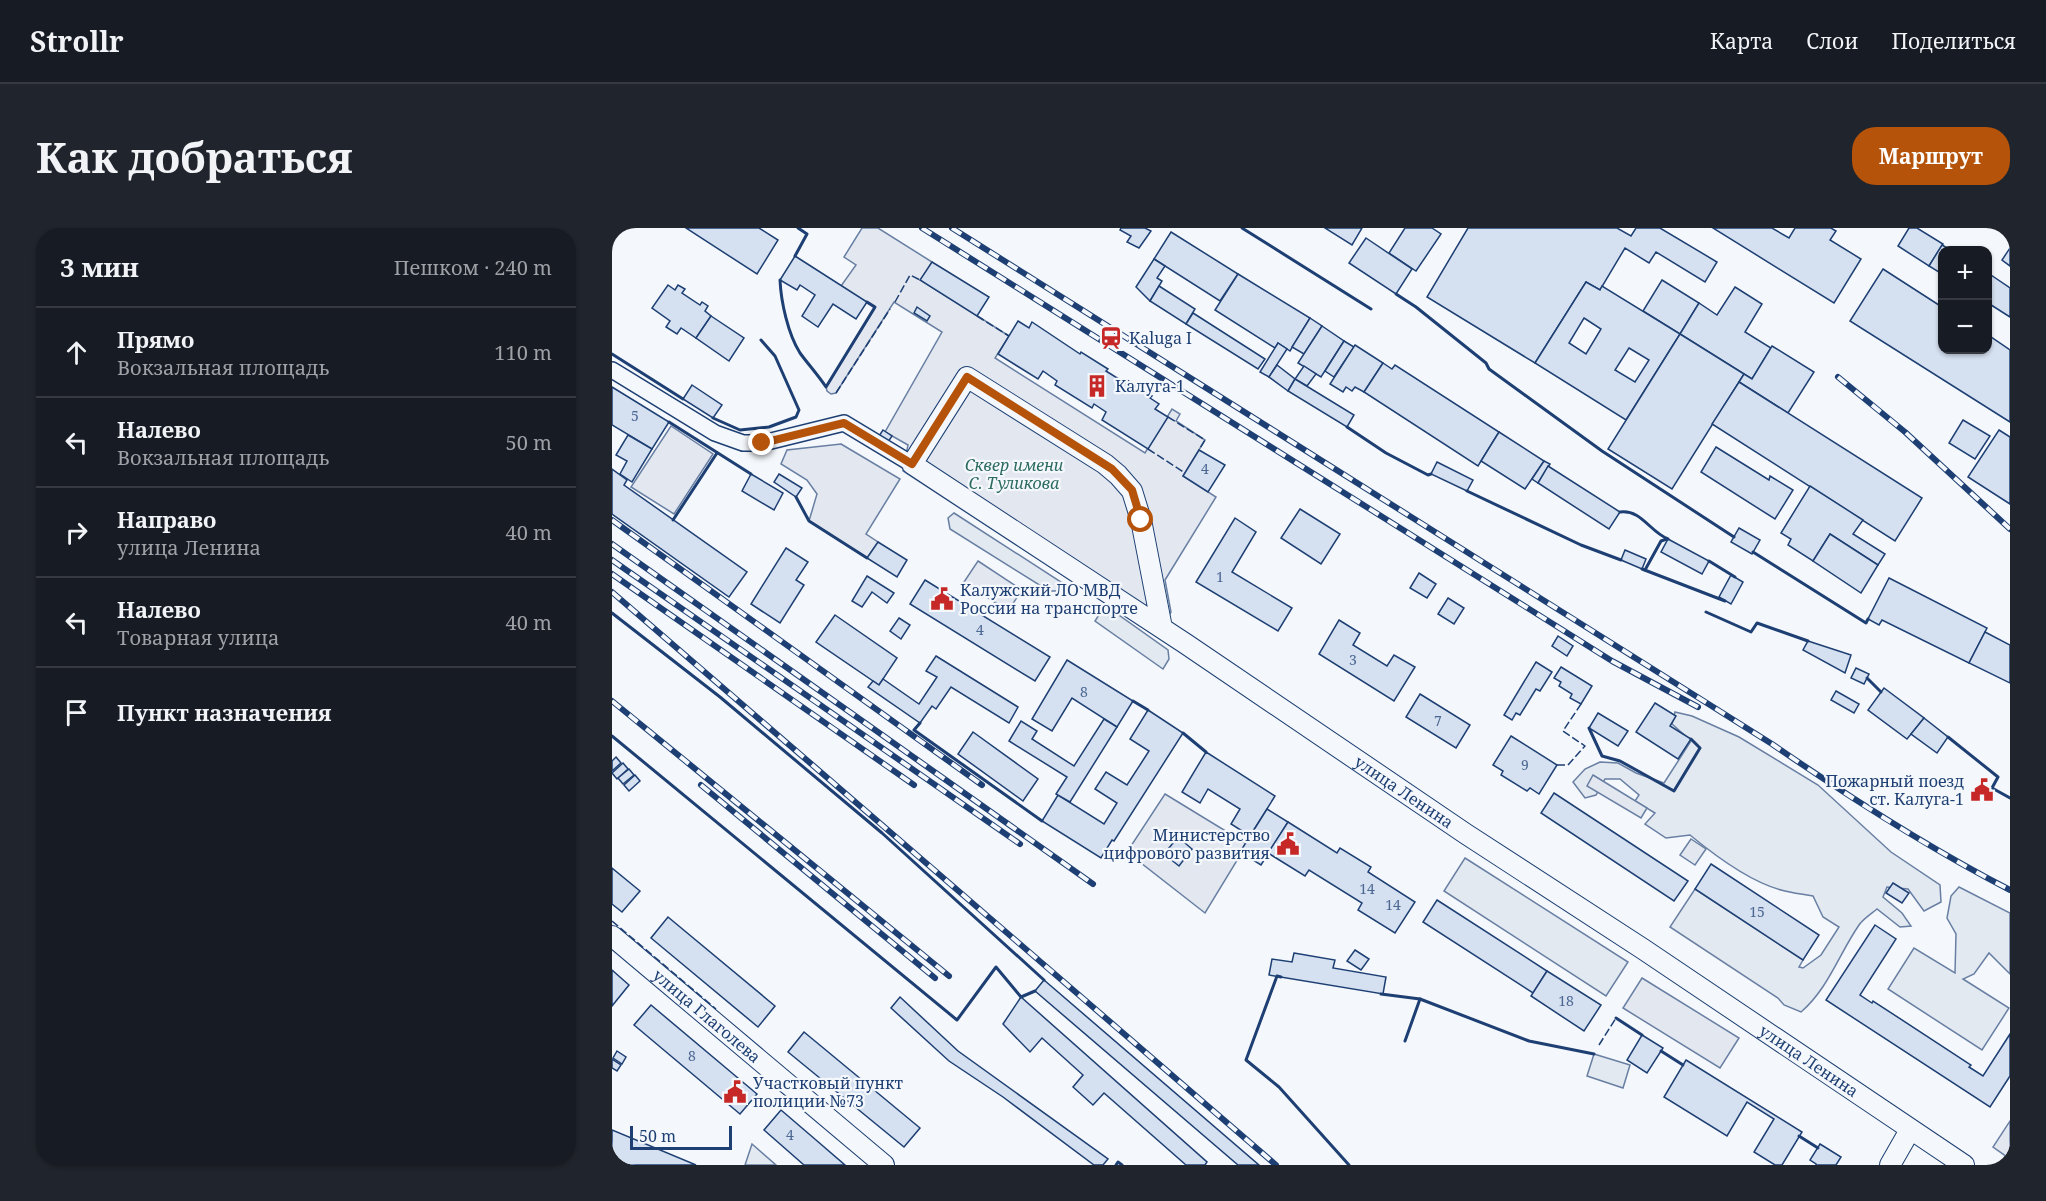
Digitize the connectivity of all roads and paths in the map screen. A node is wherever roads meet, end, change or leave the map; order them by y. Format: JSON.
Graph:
{"nodes":[{"id":1,"x":612,"y":370,"type":"edge"},
{"id":2,"x":912,"y":464,"type":"junction"},
{"id":3,"x":1162,"y":628,"type":"junction"},
{"id":4,"x":612,"y":936,"type":"edge"},
{"id":5,"x":1910,"y":1130,"type":"junction"},
{"id":6,"x":884,"y":1165,"type":"edge"},
{"id":7,"x":1890,"y":1165,"type":"edge"},
{"id":8,"x":1964,"y":1165,"type":"edge"}],
"edges":[{"from":1,"to":2,"type":"street","name":"улица Ленина"},
{"from":2,"to":3,"type":"main road","name":"улица Ленина"},
{"from":2,"to":3,"type":"main road"},
{"from":3,"to":5,"type":"main road","name":"улица Ленина"},
{"from":4,"to":6,"type":"main road","name":"улица Глаголева"},
{"from":5,"to":7,"type":"main road"},
{"from":5,"to":8,"type":"main road","name":"улица Ленина"}]}
